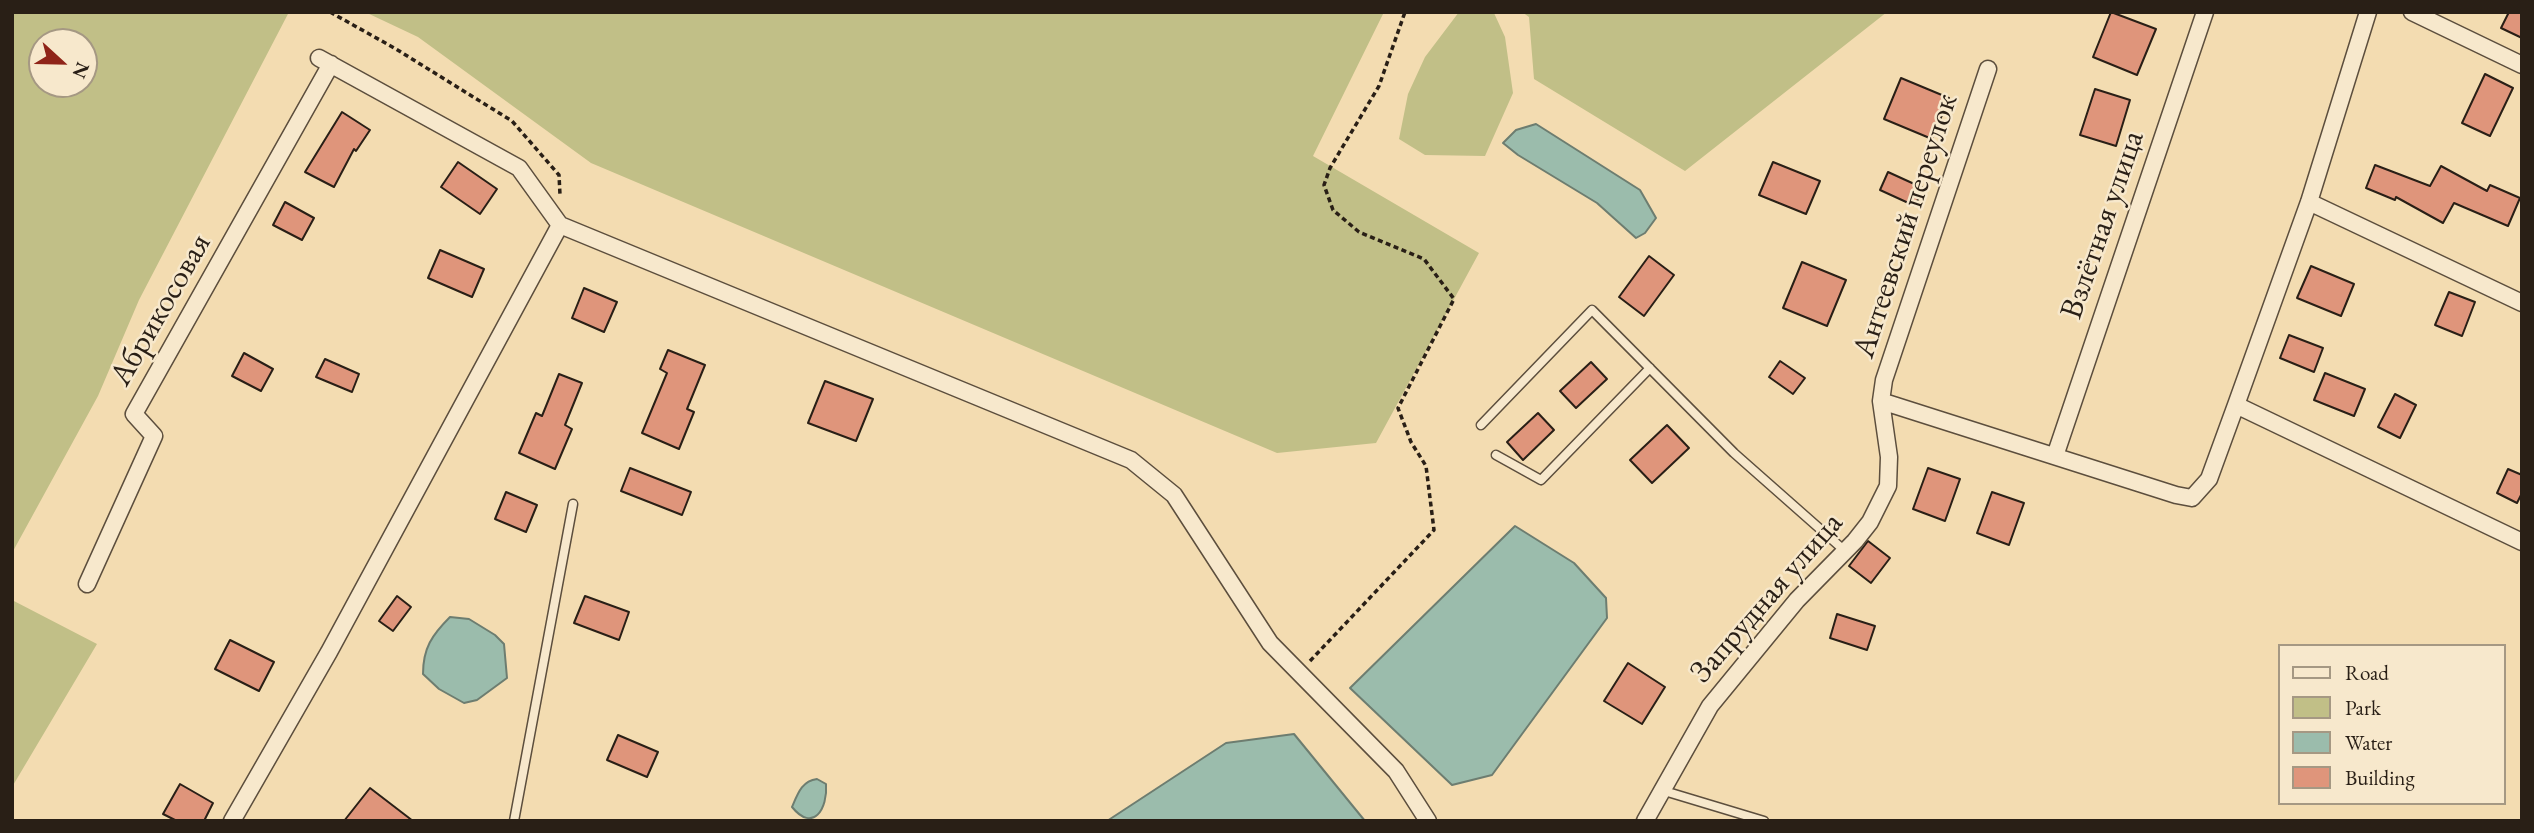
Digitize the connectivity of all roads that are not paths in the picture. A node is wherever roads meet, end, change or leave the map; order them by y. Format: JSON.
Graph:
{"nodes":[{"id":1,"x":2205,"y":12,"type":"edge"},
{"id":2,"x":2368,"y":12,"type":"edge"},
{"id":3,"x":2412,"y":12,"type":"edge"},
{"id":4,"x":2522,"y":65,"type":"edge"},
{"id":5,"x":1988,"y":69,"type":"dead end"},
{"id":6,"x":2309,"y":202,"type":"junction"},
{"id":7,"x":560,"y":225,"type":"junction"},
{"id":8,"x":2522,"y":303,"type":"edge"},
{"id":9,"x":1650,"y":368,"type":"junction"},
{"id":10,"x":1881,"y":401,"type":"junction"},
{"id":11,"x":2236,"y":405,"type":"junction"},
{"id":12,"x":1481,"y":425,"type":"dead end"},
{"id":13,"x":1496,"y":455,"type":"dead end"},
{"id":14,"x":2054,"y":456,"type":"junction"},
{"id":15,"x":573,"y":504,"type":"dead end"},
{"id":16,"x":2522,"y":542,"type":"edge"},
{"id":17,"x":1846,"y":551,"type":"junction"},
{"id":18,"x":87,"y":584,"type":"dead end"},
{"id":19,"x":1661,"y":790,"type":"junction"},
{"id":20,"x":232,"y":821,"type":"edge"},
{"id":21,"x":514,"y":821,"type":"edge"},
{"id":22,"x":1429,"y":821,"type":"edge"},
{"id":23,"x":1645,"y":821,"type":"edge"},
{"id":24,"x":1764,"y":821,"type":"edge"}],
"edges":[{"from":1,"to":14,"type":"street","name":"Взлётная улица"},
{"from":2,"to":6,"type":"street"},
{"from":3,"to":4,"type":"street"},
{"from":5,"to":10,"type":"street","name":"Антеевский переулок"},
{"from":6,"to":8,"type":"street"},
{"from":6,"to":11,"type":"street"},
{"from":7,"to":18,"type":"street","name":"Абрикосовая"},
{"from":7,"to":20,"type":"street"},
{"from":7,"to":22,"type":"street"},
{"from":9,"to":12,"type":"lane"},
{"from":9,"to":13,"type":"lane"},
{"from":9,"to":17,"type":"lane"},
{"from":10,"to":14,"type":"street"},
{"from":10,"to":17,"type":"street","name":"Запрудная улица"},
{"from":11,"to":14,"type":"street"},
{"from":11,"to":16,"type":"street"},
{"from":15,"to":21,"type":"lane"},
{"from":17,"to":19,"type":"street","name":"Запрудная улица"},
{"from":19,"to":23,"type":"street","name":"Запрудная улица"},
{"from":19,"to":24,"type":"lane"}]}
